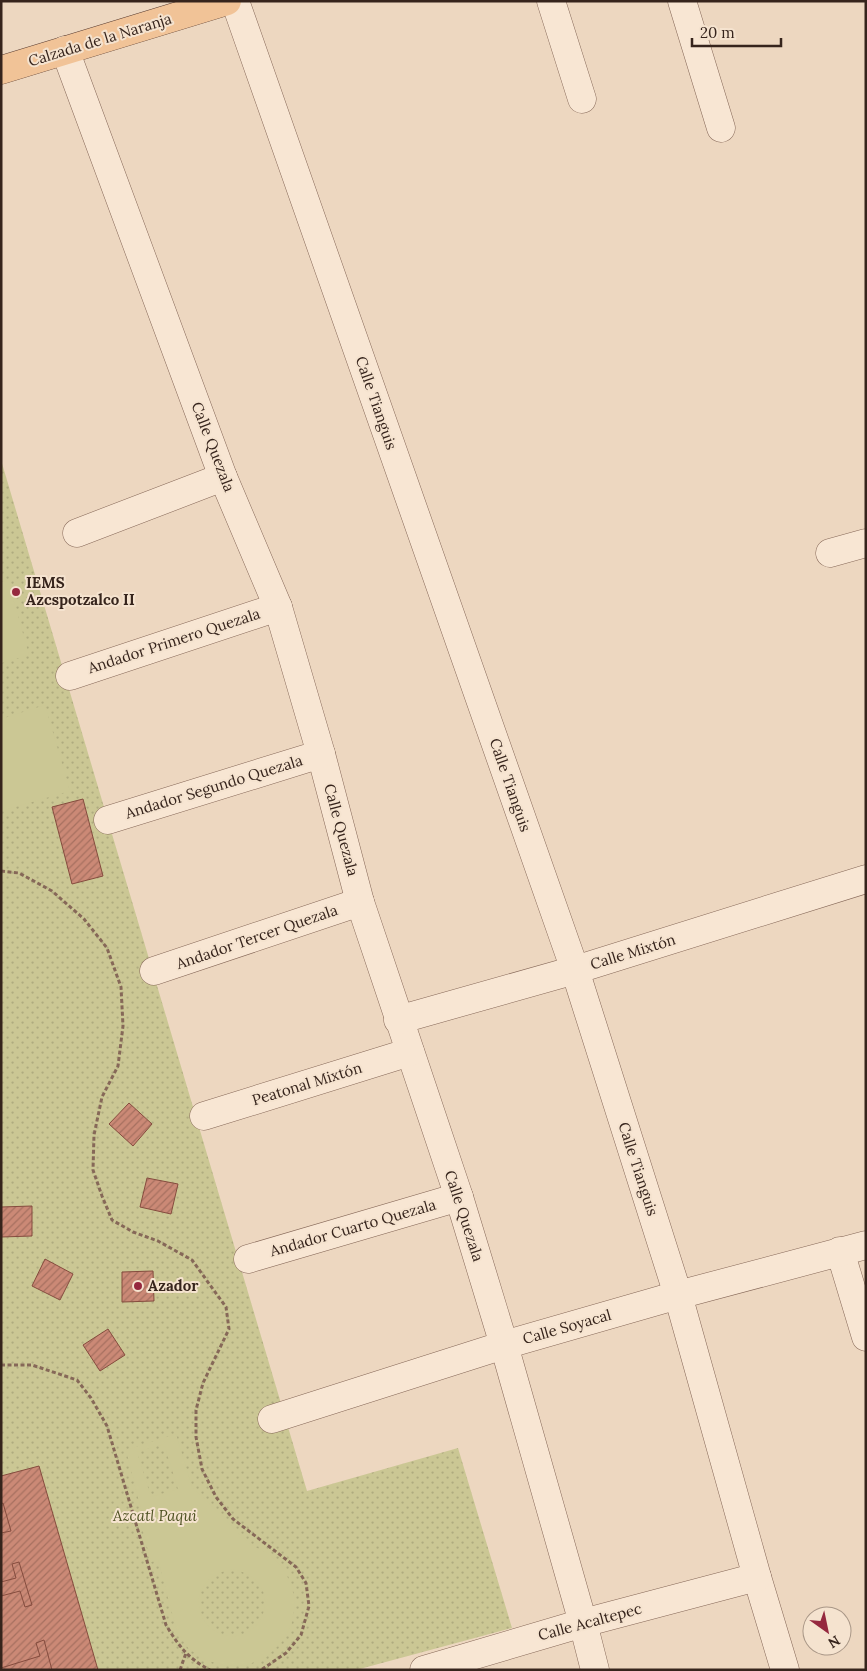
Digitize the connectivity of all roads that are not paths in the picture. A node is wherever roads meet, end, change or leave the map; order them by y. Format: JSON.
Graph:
{"nodes":[{"id":1,"x":227,"y":1,"type":"edge"},
{"id":2,"x":235,"y":1,"type":"edge"},
{"id":3,"x":551,"y":1,"type":"edge"},
{"id":4,"x":682,"y":1,"type":"edge"},
{"id":5,"x":64,"y":50,"type":"junction"},
{"id":6,"x":1,"y":70,"type":"edge"},
{"id":7,"x":582,"y":99,"type":"dead end"},
{"id":8,"x":721,"y":128,"type":"dead end"},
{"id":9,"x":223,"y":477,"type":"junction"},
{"id":10,"x":77,"y":533,"type":"dead end"},
{"id":11,"x":866,"y":543,"type":"edge"},
{"id":12,"x":830,"y":553,"type":"dead end"},
{"id":13,"x":278,"y":607,"type":"junction"},
{"id":14,"x":70,"y":676,"type":"dead end"},
{"id":15,"x":321,"y":754,"type":"junction"},
{"id":16,"x":108,"y":820,"type":"dead end"},
{"id":17,"x":866,"y":879,"type":"edge"},
{"id":18,"x":360,"y":902,"type":"junction"},
{"id":19,"x":575,"y":970,"type":"junction"},
{"id":20,"x":154,"y":971,"type":"dead end"},
{"id":21,"x":398,"y":1020,"type":"junction"},
{"id":22,"x":410,"y":1052,"type":"junction"},
{"id":23,"x":204,"y":1116,"type":"dead end"},
{"id":24,"x":459,"y":1197,"type":"junction"},
{"id":25,"x":866,"y":1244,"type":"edge"},
{"id":26,"x":840,"y":1252,"type":"junction"},
{"id":27,"x":248,"y":1259,"type":"dead end"},
{"id":28,"x":678,"y":1295,"type":"junction"},
{"id":29,"x":866,"y":1337,"type":"edge"},
{"id":30,"x":504,"y":1345,"type":"junction"},
{"id":31,"x":272,"y":1419,"type":"dead end"},
{"id":32,"x":757,"y":1577,"type":"junction"},
{"id":33,"x":583,"y":1623,"type":"junction"},
{"id":34,"x":424,"y":1670,"type":"edge"},
{"id":35,"x":594,"y":1670,"type":"edge"},
{"id":36,"x":785,"y":1670,"type":"edge"}],
"edges":[{"from":1,"to":5,"type":"main road","name":"Calzada de la Naranja"},
{"from":2,"to":19,"type":"street","name":"Calle Tianguis"},
{"from":3,"to":7,"type":"street"},
{"from":4,"to":8,"type":"street"},
{"from":5,"to":6,"type":"main road","name":"Calzada de la Naranja"},
{"from":5,"to":9,"type":"street","name":"Calle Quezala"},
{"from":9,"to":10,"type":"street"},
{"from":9,"to":13,"type":"street","name":"Calle Quezala"},
{"from":11,"to":12,"type":"street"},
{"from":13,"to":14,"type":"street","name":"Andador Primero Quezala"},
{"from":13,"to":15,"type":"street","name":"Calle Quezala"},
{"from":15,"to":16,"type":"street","name":"Andador Segundo Quezala"},
{"from":15,"to":18,"type":"street","name":"Calle Quezala"},
{"from":17,"to":19,"type":"street","name":"Calle Mixtón"},
{"from":18,"to":20,"type":"street","name":"Andador Tercer Quezala"},
{"from":18,"to":21,"type":"street","name":"Calle Quezala"},
{"from":19,"to":21,"type":"street","name":"Calle Mixtón"},
{"from":19,"to":28,"type":"street","name":"Calle Tianguis"},
{"from":21,"to":22,"type":"street","name":"Calle Quezala"},
{"from":22,"to":23,"type":"street","name":"Peatonal Mixtón"},
{"from":22,"to":24,"type":"street","name":"Calle Quezala"},
{"from":24,"to":27,"type":"street","name":"Andador Cuarto Quezala"},
{"from":24,"to":30,"type":"street","name":"Calle Quezala"},
{"from":25,"to":26,"type":"street","name":"Calle Soyacal"},
{"from":26,"to":28,"type":"street","name":"Calle Soyacal"},
{"from":26,"to":29,"type":"street"},
{"from":28,"to":30,"type":"street","name":"Calle Soyacal"},
{"from":28,"to":32,"type":"street","name":"Calle Tianguis"},
{"from":30,"to":31,"type":"street","name":"Calle Soyacal"},
{"from":30,"to":33,"type":"street","name":"Calle Quezala"},
{"from":32,"to":33,"type":"street","name":"Calle Acaltepec"},
{"from":32,"to":36,"type":"street","name":"Calle Tianguis"},
{"from":33,"to":34,"type":"street","name":"Calle Acaltepec"},
{"from":33,"to":35,"type":"street","name":"Calle Quezala"}]}
